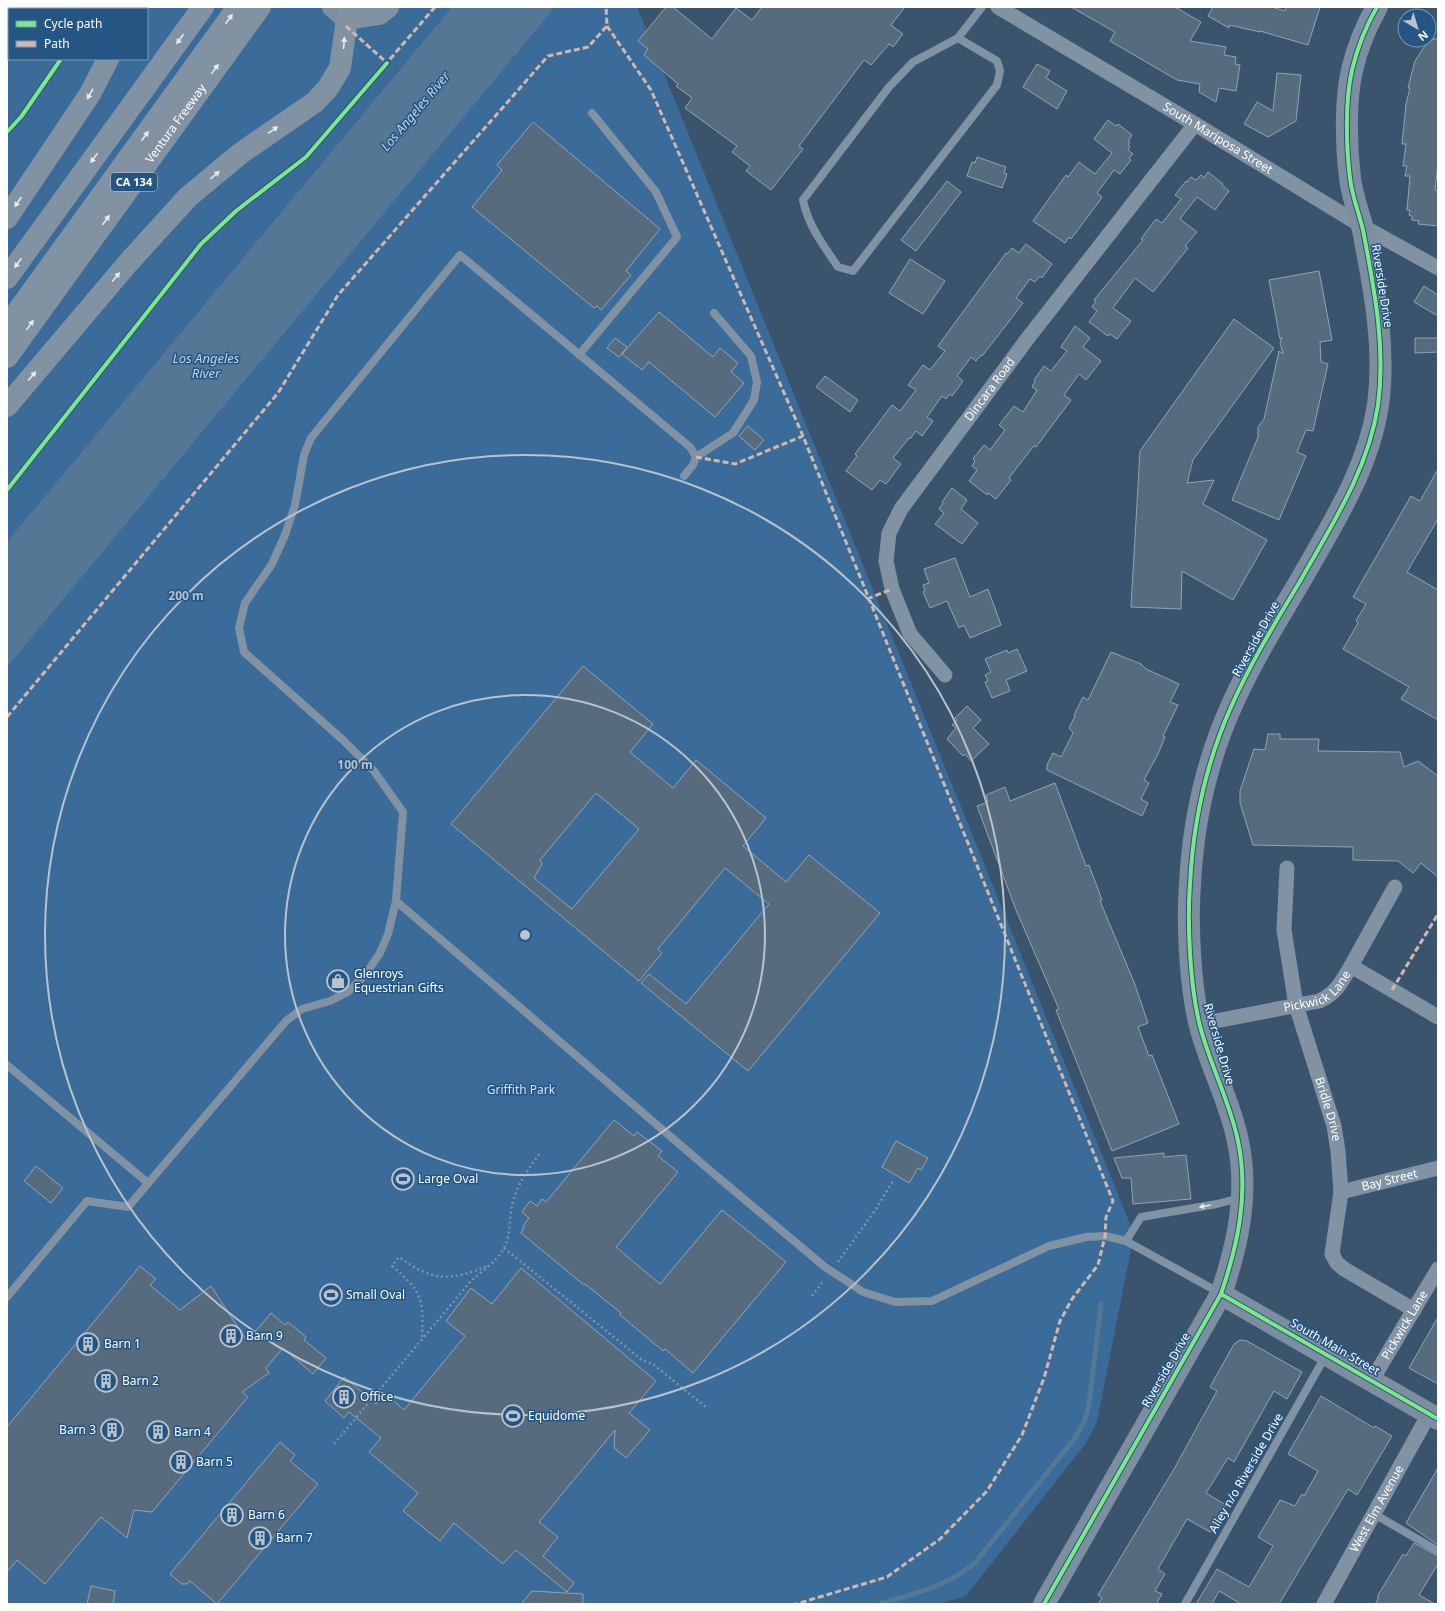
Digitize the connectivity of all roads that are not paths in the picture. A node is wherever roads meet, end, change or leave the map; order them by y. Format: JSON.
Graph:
{"nodes":[{"id":1,"x":203,"y":7,"type":"edge"},
{"id":2,"x":238,"y":7,"type":"edge"},
{"id":3,"x":260,"y":7,"type":"edge"},
{"id":4,"x":388,"y":7,"type":"edge"},
{"id":5,"x":982,"y":7,"type":"edge"},
{"id":6,"x":998,"y":7,"type":"edge"},
{"id":7,"x":1376,"y":7,"type":"edge"},
{"id":8,"x":340,"y":13,"type":"edge"},
{"id":9,"x":958,"y":38,"type":"junction"},
{"id":10,"x":107,"y":60,"type":"edge"},
{"id":11,"x":592,"y":113,"type":"dead end"},
{"id":12,"x":125,"y":115,"type":"junction"},
{"id":13,"x":1195,"y":124,"type":"junction"},
{"id":14,"x":7,"y":218,"type":"edge"},
{"id":15,"x":1362,"y":226,"type":"junction"},
{"id":16,"x":1438,"y":268,"type":"edge"},
{"id":17,"x":7,"y":278,"type":"edge"},
{"id":18,"x":7,"y":308,"type":"edge"},
{"id":19,"x":714,"y":313,"type":"dead end"},
{"id":20,"x":7,"y":326,"type":"edge"},
{"id":21,"x":579,"y":355,"type":"junction"},
{"id":22,"x":7,"y":357,"type":"edge"},
{"id":23,"x":7,"y":406,"type":"edge"},
{"id":24,"x":696,"y":456,"type":"junction"},
{"id":25,"x":684,"y":476,"type":"dead end"},
{"id":26,"x":945,"y":675,"type":"dead end"},
{"id":27,"x":1287,"y":868,"type":"dead end"},
{"id":28,"x":1396,"y":887,"type":"dead end"},
{"id":29,"x":396,"y":901,"type":"junction"},
{"id":30,"x":1351,"y":966,"type":"junction"},
{"id":31,"x":1296,"y":1005,"type":"junction"},
{"id":32,"x":1437,"y":1013,"type":"edge"},
{"id":33,"x":1200,"y":1024,"type":"junction"},
{"id":34,"x":7,"y":1065,"type":"edge"},
{"id":35,"x":1438,"y":1168,"type":"edge"},
{"id":36,"x":148,"y":1183,"type":"junction"},
{"id":37,"x":1341,"y":1192,"type":"junction"},
{"id":38,"x":1243,"y":1198,"type":"junction"},
{"id":39,"x":1126,"y":1241,"type":"junction"},
{"id":40,"x":1438,"y":1269,"type":"edge"},
{"id":41,"x":1221,"y":1294,"type":"junction"},
{"id":42,"x":7,"y":1297,"type":"edge"},
{"id":43,"x":1414,"y":1310,"type":"junction"},
{"id":44,"x":1327,"y":1354,"type":"junction"},
{"id":45,"x":1372,"y":1380,"type":"junction"},
{"id":46,"x":1434,"y":1416,"type":"edge"},
{"id":47,"x":1374,"y":1514,"type":"junction"},
{"id":48,"x":1438,"y":1551,"type":"edge"},
{"id":49,"x":1044,"y":1604,"type":"edge"},
{"id":50,"x":1185,"y":1604,"type":"edge"},
{"id":51,"x":1324,"y":1604,"type":"edge"}],
"edges":[{"from":1,"to":12,"type":"highway","one_way":true},
{"from":20,"to":2,"type":"highway","one_way":true},
{"from":22,"to":3,"type":"highway","name":"Ventura Freeway","number":"CA 134","one_way":true},
{"from":4,"to":8,"type":"highway"},
{"from":5,"to":9,"type":"lane"},
{"from":6,"to":13,"type":"street","name":"South Mariposa Street"},
{"from":7,"to":15,"type":"main road","name":"Riverside Drive"},
{"from":23,"to":8,"type":"highway","one_way":true},
{"from":9,"to":9,"type":"lane"},
{"from":10,"to":14,"type":"highway","one_way":true},
{"from":11,"to":21,"type":"lane"},
{"from":12,"to":17,"type":"highway","one_way":true},
{"from":12,"to":18,"type":"highway"},
{"from":13,"to":15,"type":"street","name":"South Mariposa Street"},
{"from":13,"to":26,"type":"street","name":"Dincara Road"},
{"from":15,"to":16,"type":"street","name":"South Mariposa Street"},
{"from":15,"to":33,"type":"main road","name":"Riverside Drive"},
{"from":19,"to":24,"type":"lane"},
{"from":21,"to":24,"type":"lane"},
{"from":21,"to":29,"type":"lane"},
{"from":24,"to":25,"type":"lane"},
{"from":27,"to":31,"type":"street","name":"Bridle Drive"},
{"from":28,"to":30,"type":"street"},
{"from":29,"to":36,"type":"lane"},
{"from":29,"to":39,"type":"lane"},
{"from":30,"to":31,"type":"street","name":"Pickwick Lane"},
{"from":30,"to":32,"type":"street","name":"Pickwick Lane"},
{"from":31,"to":33,"type":"street","name":"Pickwick Lane"},
{"from":31,"to":37,"type":"street","name":"Bridle Drive"},
{"from":33,"to":38,"type":"main road","name":"Riverside Drive"},
{"from":34,"to":36,"type":"lane"},
{"from":35,"to":37,"type":"street","name":"Bay Street"},
{"from":36,"to":42,"type":"lane"},
{"from":37,"to":43,"type":"street","name":"Bridle Drive"},
{"from":38,"to":39,"type":"lane","one_way":true},
{"from":38,"to":41,"type":"main road","name":"Riverside Drive"},
{"from":39,"to":41,"type":"lane"},
{"from":40,"to":43,"type":"street","name":"Pickwick Lane"},
{"from":41,"to":44,"type":"main road","name":"South Main Street"},
{"from":41,"to":49,"type":"main road","name":"Riverside Drive"},
{"from":43,"to":45,"type":"street","name":"Pickwick Lane"},
{"from":44,"to":45,"type":"main road","name":"South Main Street"},
{"from":44,"to":50,"type":"lane","name":"Alley n/o Riverside Drive"},
{"from":45,"to":46,"type":"main road","name":"South Main Street"},
{"from":46,"to":47,"type":"street","name":"West Elm Avenue"},
{"from":47,"to":48,"type":"lane"},
{"from":47,"to":51,"type":"street","name":"West Elm Avenue"}]}
